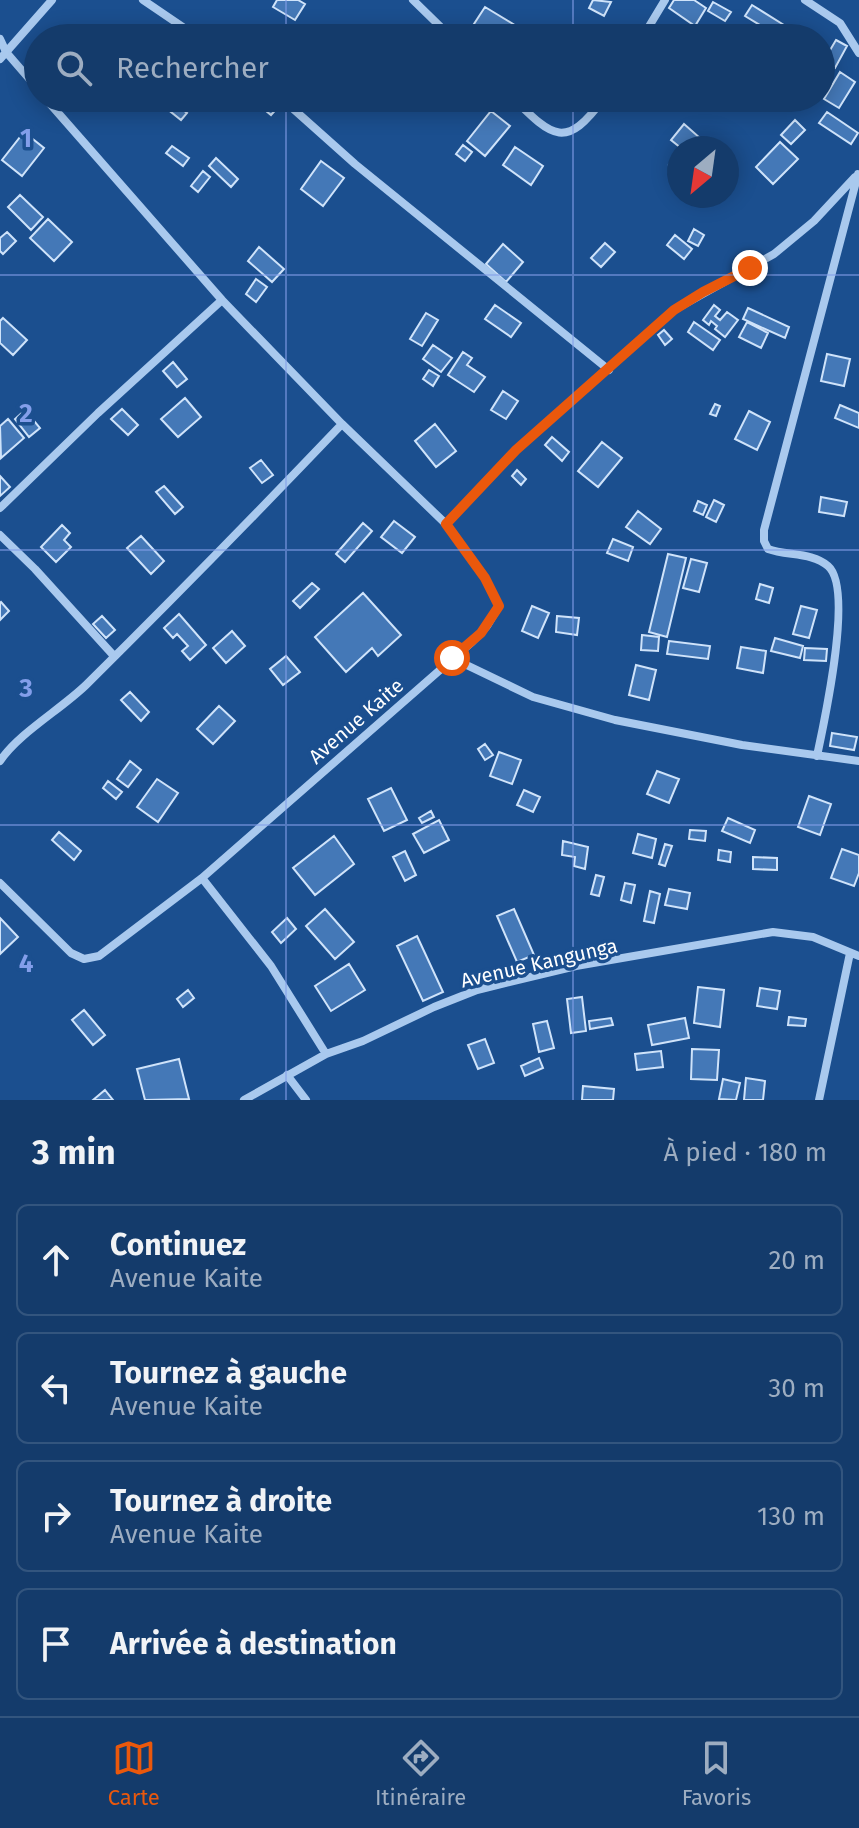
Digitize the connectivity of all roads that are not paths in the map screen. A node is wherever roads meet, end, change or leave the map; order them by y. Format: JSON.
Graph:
{"nodes":[{"id":1,"x":52,"y":0,"type":"edge"},
{"id":2,"x":143,"y":0,"type":"edge"},
{"id":3,"x":413,"y":0,"type":"edge"},
{"id":4,"x":665,"y":0,"type":"edge"},
{"id":5,"x":805,"y":0,"type":"edge"},
{"id":6,"x":31,"y":24,"type":"edge"},
{"id":7,"x":178,"y":24,"type":"edge"},
{"id":8,"x":438,"y":24,"type":"edge"},
{"id":9,"x":650,"y":24,"type":"edge"},
{"id":10,"x":24,"y":32,"type":"edge"},
{"id":11,"x":0,"y":39,"type":"edge"},
{"id":12,"x":859,"y":53,"type":"edge"},
{"id":13,"x":3,"y":56,"type":"edge"},
{"id":14,"x":24,"y":76,"type":"edge"},
{"id":15,"x":57,"y":112,"type":"edge"},
{"id":16,"x":297,"y":112,"type":"edge"},
{"id":17,"x":527,"y":112,"type":"edge"},
{"id":18,"x":594,"y":112,"type":"edge"},
{"id":19,"x":858,"y":174,"type":"edge"},
{"id":20,"x":222,"y":300,"type":"junction"},
{"id":21,"x":609,"y":370,"type":"junction"},
{"id":22,"x":342,"y":424,"type":"junction"},
{"id":23,"x":0,"y":508,"type":"edge"},
{"id":24,"x":446,"y":524,"type":"junction"},
{"id":25,"x":0,"y":535,"type":"edge"},
{"id":26,"x":114,"y":656,"type":"junction"},
{"id":27,"x":452,"y":658,"type":"junction"},
{"id":28,"x":817,"y":756,"type":"junction"},
{"id":29,"x":0,"y":761,"type":"edge"},
{"id":30,"x":859,"y":761,"type":"edge"},
{"id":31,"x":202,"y":878,"type":"junction"},
{"id":32,"x":0,"y":883,"type":"edge"},
{"id":33,"x":854,"y":954,"type":"edge"},
{"id":34,"x":326,"y":1054,"type":"junction"},
{"id":35,"x":287,"y":1075,"type":"junction"},
{"id":36,"x":244,"y":1100,"type":"edge"},
{"id":37,"x":306,"y":1100,"type":"edge"},
{"id":38,"x":819,"y":1100,"type":"edge"}],
"edges":[{"from":1,"to":6,"type":"street"},
{"from":2,"to":7,"type":"street"},
{"from":3,"to":8,"type":"street"},
{"from":4,"to":9,"type":"street"},
{"from":5,"to":12,"type":"street"},
{"from":10,"to":13,"type":"street"},
{"from":11,"to":13,"type":"street"},
{"from":13,"to":14,"type":"street"},
{"from":15,"to":20,"type":"street"},
{"from":16,"to":21,"type":"street"},
{"from":17,"to":18,"type":"street"},
{"from":19,"to":21,"type":"street"},
{"from":19,"to":28,"type":"street"},
{"from":20,"to":22,"type":"street"},
{"from":20,"to":23,"type":"street"},
{"from":21,"to":24,"type":"street"},
{"from":22,"to":24,"type":"street"},
{"from":22,"to":26,"type":"street"},
{"from":24,"to":27,"type":"street","name":"Avenue Kaite"},
{"from":25,"to":26,"type":"street"},
{"from":26,"to":29,"type":"street"},
{"from":27,"to":28,"type":"street"},
{"from":27,"to":31,"type":"street","name":"Avenue Kaite"},
{"from":28,"to":30,"type":"street"},
{"from":31,"to":32,"type":"street","name":"Avenue Kaite"},
{"from":31,"to":34,"type":"street"},
{"from":33,"to":34,"type":"street","name":"Avenue Kangunga"},
{"from":33,"to":38,"type":"street"},
{"from":34,"to":35,"type":"street","name":"Avenue Kangunga"},
{"from":35,"to":36,"type":"street","name":"Avenue Kangunga"},
{"from":35,"to":37,"type":"street"}]}
